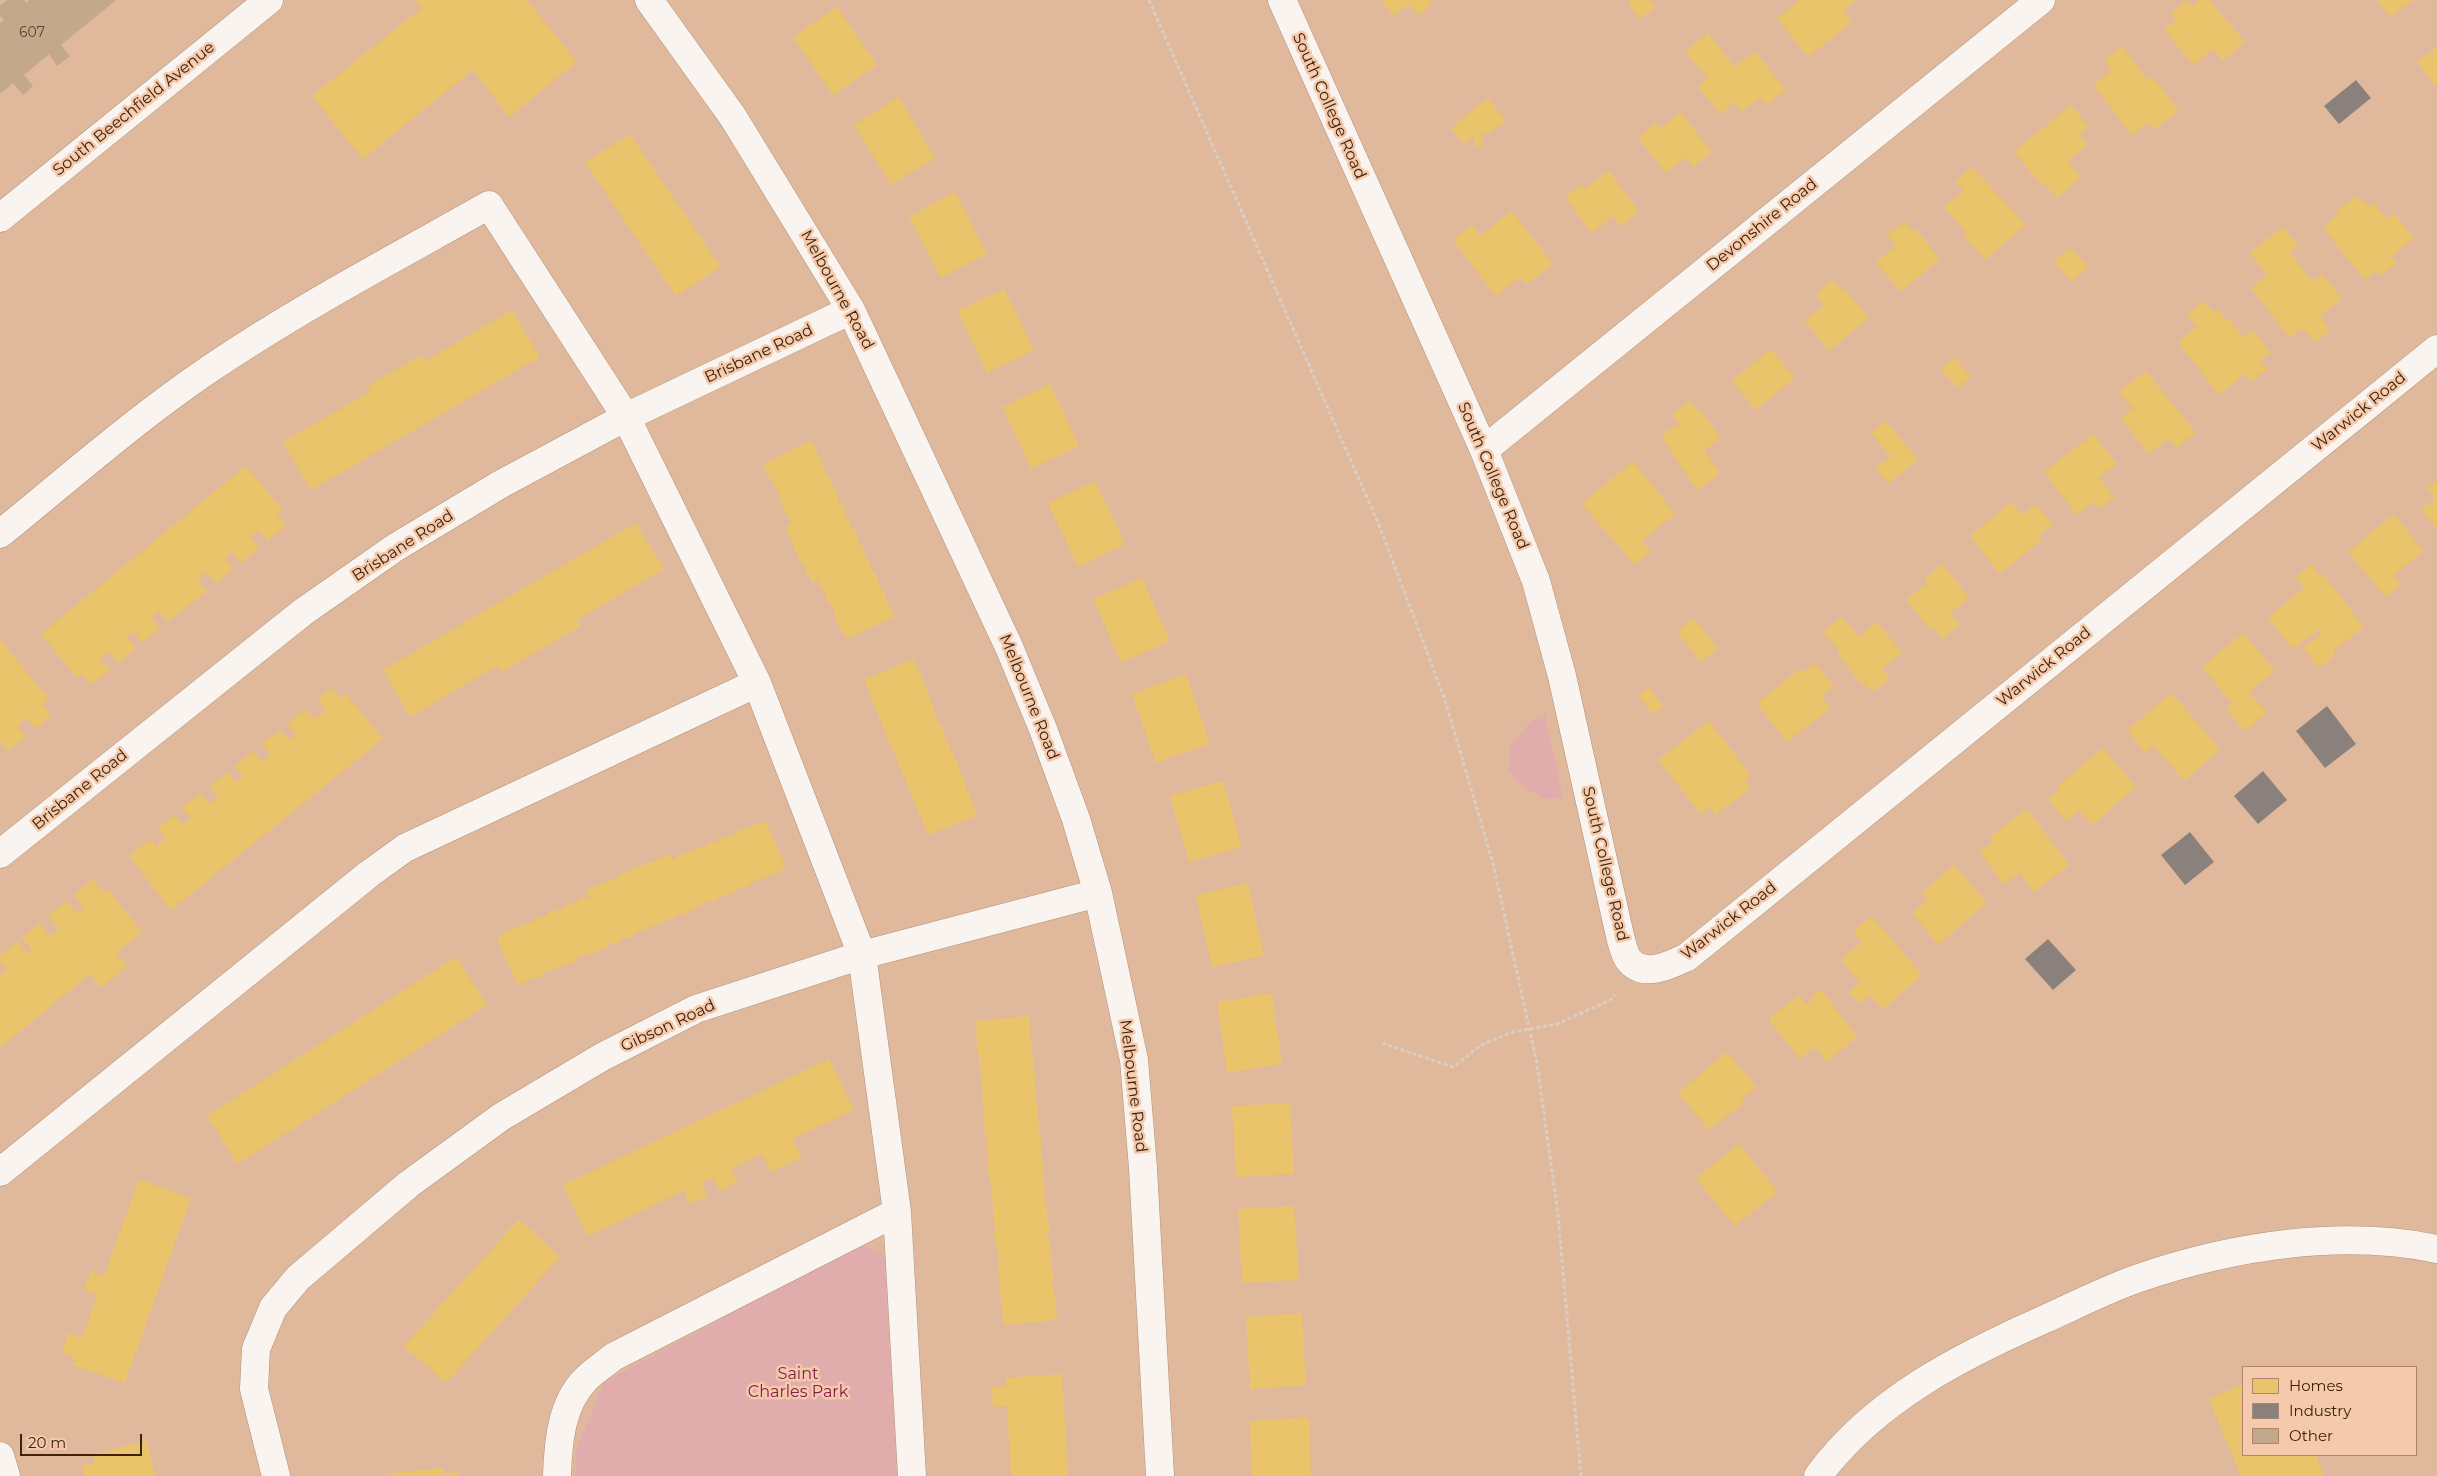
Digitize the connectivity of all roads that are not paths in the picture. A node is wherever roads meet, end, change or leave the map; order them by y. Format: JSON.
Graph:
{"nodes":[{"id":1,"x":269,"y":0,"type":"edge"},
{"id":2,"x":649,"y":0,"type":"edge"},
{"id":3,"x":1282,"y":0,"type":"edge"},
{"id":4,"x":2041,"y":0,"type":"edge"},
{"id":5,"x":0,"y":218,"type":"edge"},
{"id":6,"x":851,"y":310,"type":"junction"},
{"id":7,"x":2437,"y":349,"type":"edge"},
{"id":8,"x":626,"y":417,"type":"junction"},
{"id":9,"x":1484,"y":450,"type":"junction"},
{"id":10,"x":0,"y":534,"type":"edge"},
{"id":11,"x":757,"y":683,"type":"junction"},
{"id":12,"x":0,"y":854,"type":"edge"},
{"id":13,"x":1098,"y":893,"type":"junction"},
{"id":14,"x":862,"y":955,"type":"junction"},
{"id":15,"x":1643,"y":969,"type":"joint"},
{"id":16,"x":0,"y":1172,"type":"edge"},
{"id":17,"x":897,"y":1212,"type":"junction"},
{"id":18,"x":2437,"y":1249,"type":"edge"},
{"id":19,"x":0,"y":1456,"type":"edge"},
{"id":20,"x":6,"y":1476,"type":"edge"},
{"id":21,"x":276,"y":1476,"type":"edge"},
{"id":22,"x":557,"y":1476,"type":"edge"},
{"id":23,"x":912,"y":1476,"type":"edge"},
{"id":24,"x":1160,"y":1476,"type":"edge"},
{"id":25,"x":1818,"y":1476,"type":"edge"}],
"edges":[{"from":1,"to":5,"type":"street","name":"South Beechfield Avenue"},
{"from":2,"to":6,"type":"street","name":"Melbourne Road"},
{"from":3,"to":9,"type":"street","name":"South College Road"},
{"from":4,"to":9,"type":"street","name":"Devonshire Road"},
{"from":6,"to":8,"type":"street","name":"Brisbane Road"},
{"from":6,"to":13,"type":"street","name":"Melbourne Road"},
{"from":7,"to":15,"type":"street","name":"Warwick Road"},
{"from":8,"to":10,"type":"street"},
{"from":8,"to":11,"type":"street"},
{"from":8,"to":12,"type":"street","name":"Brisbane Road"},
{"from":9,"to":15,"type":"street","name":"South College Road"},
{"from":11,"to":14,"type":"street"},
{"from":11,"to":16,"type":"street"},
{"from":13,"to":14,"type":"street","name":"Gibson Road"},
{"from":13,"to":24,"type":"street","name":"Melbourne Road"},
{"from":14,"to":17,"type":"street"},
{"from":14,"to":21,"type":"street","name":"Gibson Road"},
{"from":17,"to":22,"type":"street"},
{"from":17,"to":23,"type":"street"},
{"from":18,"to":25,"type":"street"},
{"from":19,"to":20,"type":"street"}]}
